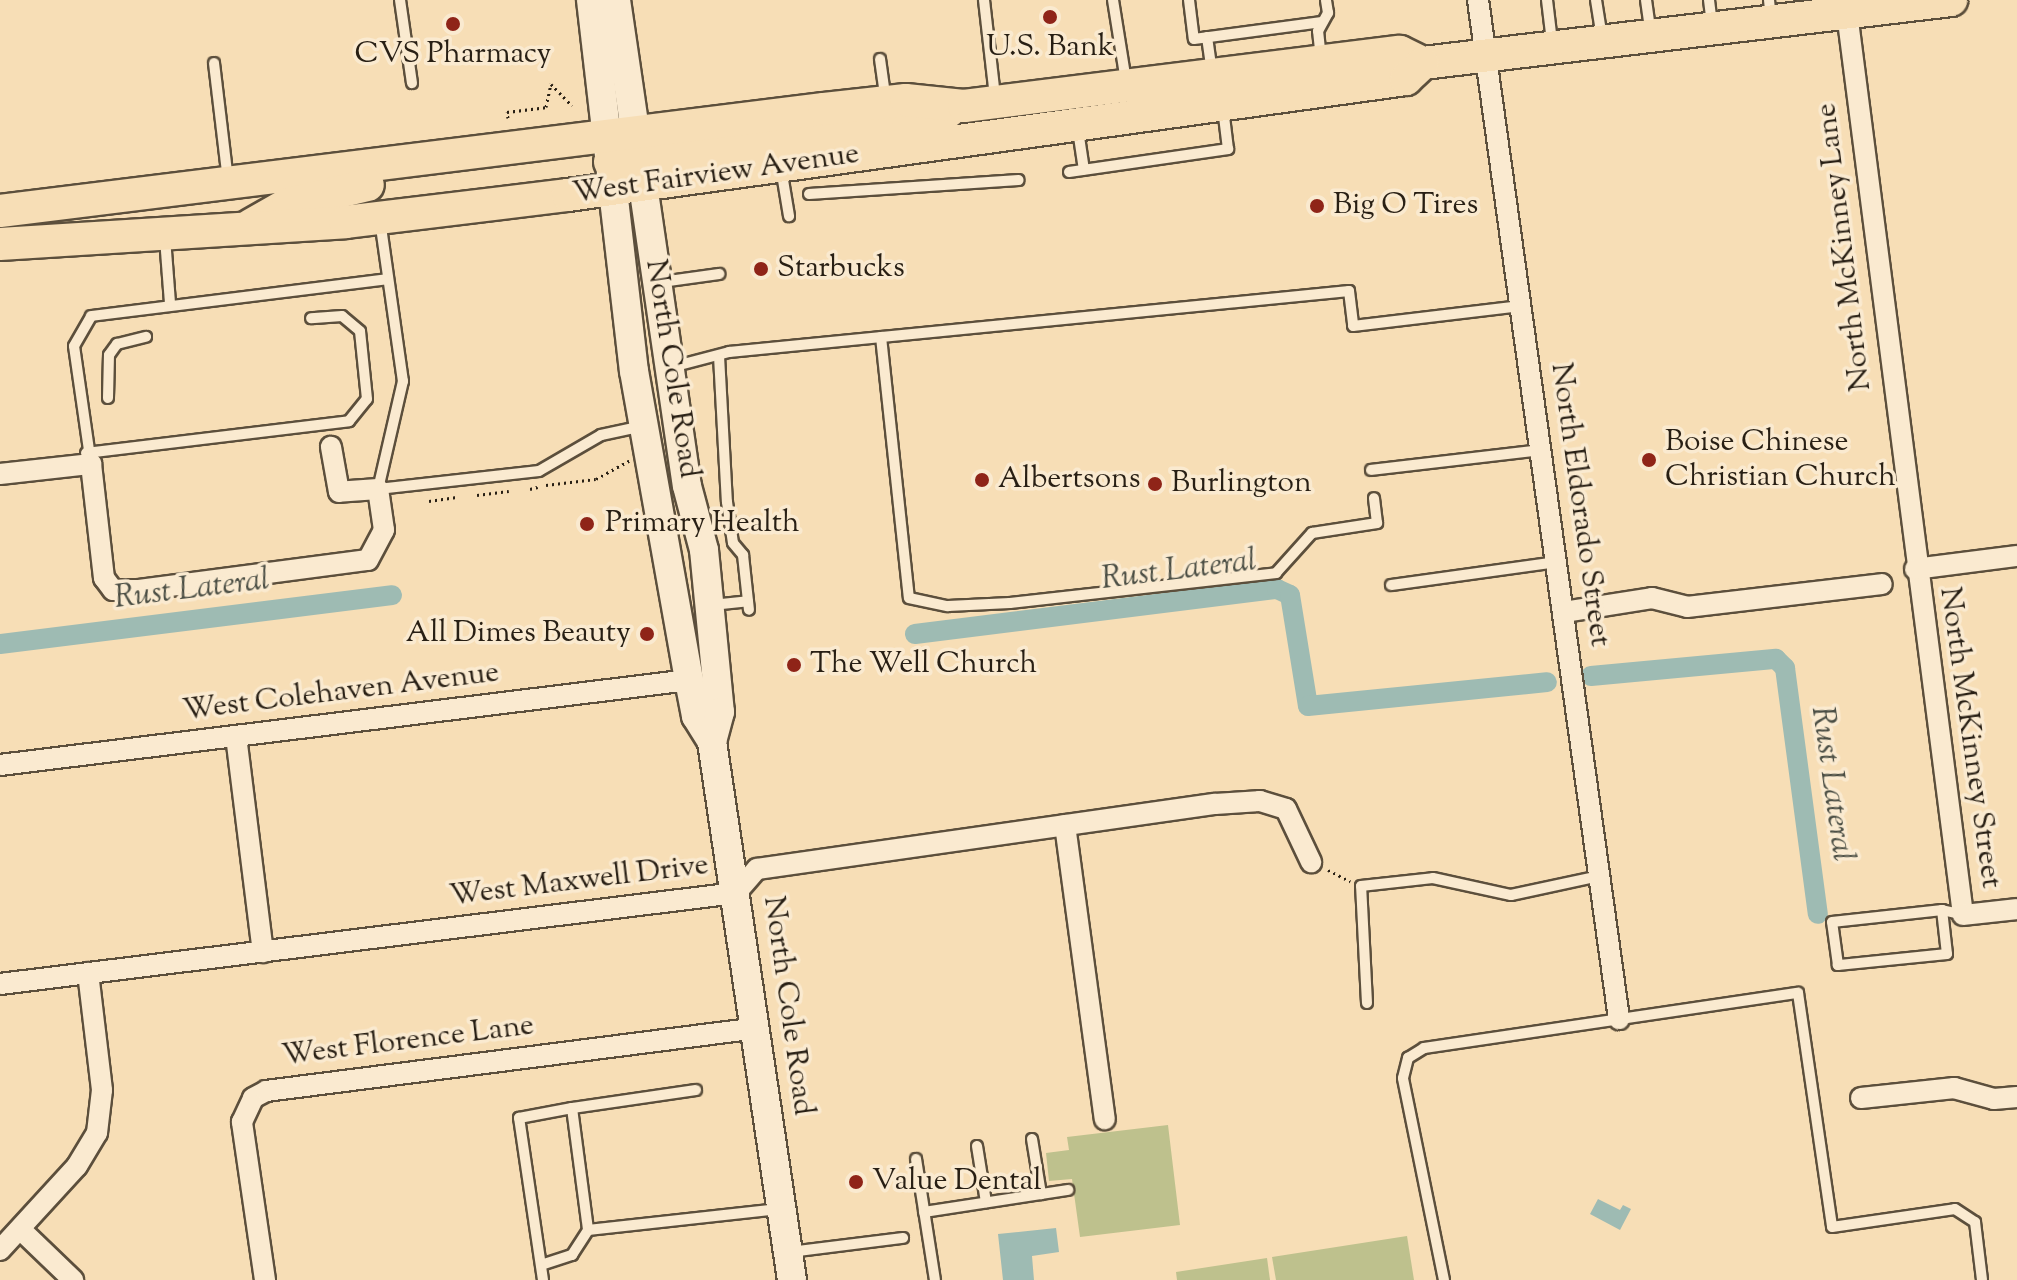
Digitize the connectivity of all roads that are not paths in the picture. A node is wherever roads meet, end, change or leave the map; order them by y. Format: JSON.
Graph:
{"nodes":[{"id":1,"x":400,"y":0,"type":"edge"},
{"id":2,"x":591,"y":0,"type":"edge"},
{"id":3,"x":616,"y":0,"type":"edge"},
{"id":4,"x":984,"y":0,"type":"edge"},
{"id":5,"x":1113,"y":0,"type":"edge"},
{"id":6,"x":1189,"y":0,"type":"edge"},
{"id":7,"x":1326,"y":0,"type":"edge"},
{"id":8,"x":1478,"y":0,"type":"edge"},
{"id":9,"x":1547,"y":0,"type":"edge"},
{"id":10,"x":1596,"y":0,"type":"edge"},
{"id":11,"x":1646,"y":0,"type":"edge"},
{"id":12,"x":1951,"y":0,"type":"edge"},
{"id":13,"x":1846,"y":6,"type":"edge"},
{"id":14,"x":1770,"y":11,"type":"edge"},
{"id":15,"x":1710,"y":14,"type":"edge"},
{"id":16,"x":1322,"y":22,"type":"junction"},
{"id":17,"x":1652,"y":36,"type":"junction"},
{"id":18,"x":1207,"y":37,"type":"junction"},
{"id":19,"x":1603,"y":42,"type":"junction"},
{"id":20,"x":1553,"y":47,"type":"junction"},
{"id":21,"x":1486,"y":55,"type":"junction"},
{"id":22,"x":880,"y":59,"type":"dead end"},
{"id":23,"x":1321,"y":61,"type":"junction"},
{"id":24,"x":214,"y":63,"type":"dead end"},
{"id":25,"x":1423,"y":63,"type":"junction"},
{"id":26,"x":1212,"y":74,"type":"junction"},
{"id":27,"x":412,"y":83,"type":"dead end"},
{"id":28,"x":1127,"y":84,"type":"junction"},
{"id":29,"x":995,"y":99,"type":"junction"},
{"id":30,"x":886,"y":102,"type":"junction"},
{"id":31,"x":964,"y":106,"type":"junction"},
{"id":32,"x":1222,"y":106,"type":"junction"},
{"id":33,"x":1078,"y":128,"type":"junction"},
{"id":34,"x":625,"y":159,"type":"junction"},
{"id":35,"x":781,"y":166,"type":"junction"},
{"id":36,"x":1084,"y":170,"type":"junction"},
{"id":37,"x":1069,"y":172,"type":"dead end"},
{"id":38,"x":279,"y":176,"type":"junction"},
{"id":39,"x":1019,"y":180,"type":"dead end"},
{"id":40,"x":229,"y":183,"type":"junction"},
{"id":41,"x":809,"y":194,"type":"dead end"},
{"id":42,"x":0,"y":211,"type":"edge"},
{"id":43,"x":789,"y":216,"type":"dead end"},
{"id":44,"x":379,"y":218,"type":"junction"},
{"id":45,"x":241,"y":231,"type":"junction"},
{"id":46,"x":165,"y":236,"type":"junction"},
{"id":47,"x":0,"y":244,"type":"edge"},
{"id":48,"x":719,"y":274,"type":"dead end"},
{"id":49,"x":388,"y":279,"type":"junction"},
{"id":50,"x":661,"y":282,"type":"junction"},
{"id":51,"x":170,"y":303,"type":"junction"},
{"id":52,"x":1521,"y":306,"type":"junction"},
{"id":53,"x":311,"y":318,"type":"dead end"},
{"id":54,"x":146,"y":337,"type":"dead end"},
{"id":55,"x":881,"y":337,"type":"junction"},
{"id":56,"x":719,"y":356,"type":"junction"},
{"id":57,"x":672,"y":367,"type":"junction"},
{"id":58,"x":108,"y":398,"type":"dead end"},
{"id":59,"x":643,"y":426,"type":"junction"},
{"id":60,"x":331,"y":447,"type":"dead end"},
{"id":61,"x":1541,"y":450,"type":"junction"},
{"id":62,"x":88,"y":458,"type":"junction"},
{"id":63,"x":1371,"y":470,"type":"dead end"},
{"id":64,"x":0,"y":474,"type":"edge"},
{"id":65,"x":378,"y":489,"type":"junction"},
{"id":66,"x":1374,"y":498,"type":"dead end"},
{"id":67,"x":2017,"y":556,"type":"edge"},
{"id":68,"x":1557,"y":562,"type":"junction"},
{"id":69,"x":1915,"y":569,"type":"junction"},
{"id":70,"x":1882,"y":584,"type":"dead end"},
{"id":71,"x":1391,"y":585,"type":"dead end"},
{"id":72,"x":710,"y":605,"type":"junction"},
{"id":73,"x":1564,"y":612,"type":"junction"},
{"id":74,"x":689,"y":680,"type":"junction"},
{"id":75,"x":236,"y":736,"type":"junction"},
{"id":76,"x":712,"y":742,"type":"junction"},
{"id":77,"x":0,"y":765,"type":"edge"},
{"id":78,"x":1065,"y":825,"type":"junction"},
{"id":79,"x":1311,"y":862,"type":"road end"},
{"id":80,"x":1602,"y":876,"type":"junction"},
{"id":81,"x":736,"y":893,"type":"junction"},
{"id":82,"x":2017,"y":909,"type":"edge"},
{"id":83,"x":1942,"y":910,"type":"junction"},
{"id":84,"x":1963,"y":915,"type":"junction"},
{"id":85,"x":263,"y":952,"type":"junction"},
{"id":86,"x":88,"y":973,"type":"junction"},
{"id":87,"x":0,"y":984,"type":"edge"},
{"id":88,"x":1367,"y":1003,"type":"dead end"},
{"id":89,"x":1619,"y":1019,"type":"junction"},
{"id":90,"x":756,"y":1028,"type":"junction"},
{"id":91,"x":696,"y":1090,"type":"dead end"},
{"id":92,"x":2017,"y":1097,"type":"edge"},
{"id":93,"x":1861,"y":1098,"type":"dead end"},
{"id":94,"x":572,"y":1108,"type":"junction"},
{"id":95,"x":1105,"y":1119,"type":"dead end"},
{"id":96,"x":1032,"y":1139,"type":"dead end"},
{"id":97,"x":977,"y":1146,"type":"dead end"},
{"id":98,"x":916,"y":1159,"type":"dead end"},
{"id":99,"x":1068,"y":1190,"type":"dead end"},
{"id":100,"x":1041,"y":1194,"type":"junction"},
{"id":101,"x":986,"y":1202,"type":"junction"},
{"id":102,"x":781,"y":1209,"type":"junction"},
{"id":103,"x":924,"y":1212,"type":"junction"},
{"id":104,"x":20,"y":1229,"type":"junction"},
{"id":105,"x":588,"y":1230,"type":"junction"},
{"id":106,"x":903,"y":1238,"type":"dead end"},
{"id":107,"x":0,"y":1250,"type":"edge"},
{"id":108,"x":541,"y":1265,"type":"junction"},
{"id":109,"x":790,"y":1266,"type":"edge"},
{"id":110,"x":73,"y":1280,"type":"edge"},
{"id":111,"x":265,"y":1280,"type":"edge"},
{"id":112,"x":543,"y":1280,"type":"edge"},
{"id":113,"x":934,"y":1280,"type":"edge"},
{"id":114,"x":1444,"y":1280,"type":"edge"},
{"id":115,"x":1982,"y":1280,"type":"edge"}],
"edges":[{"from":1,"to":27,"type":"lane"},
{"from":2,"to":34,"type":"main road","name":"North Cole Road"},
{"from":3,"to":34,"type":"main road","name":"North Cole Road"},
{"from":4,"to":29,"type":"lane"},
{"from":5,"to":28,"type":"lane"},
{"from":6,"to":18,"type":"lane"},
{"from":7,"to":16,"type":"lane"},
{"from":8,"to":21,"type":"street","name":"North Eldorado Street"},
{"from":9,"to":20,"type":"lane"},
{"from":10,"to":19,"type":"lane"},
{"from":11,"to":17,"type":"lane"},
{"from":12,"to":13,"type":"main road","name":"West Fairview Avenue"},
{"from":13,"to":14,"type":"main road","name":"West Fairview Avenue"},
{"from":13,"to":69,"type":"street","name":"North McKinney Lane"},
{"from":14,"to":15,"type":"main road","name":"West Fairview Avenue"},
{"from":15,"to":17,"type":"main road","name":"West Fairview Avenue"},
{"from":16,"to":18,"type":"lane"},
{"from":16,"to":23,"type":"lane"},
{"from":17,"to":19,"type":"main road","name":"West Fairview Avenue"},
{"from":18,"to":26,"type":"lane"},
{"from":19,"to":20,"type":"main road","name":"West Fairview Avenue"},
{"from":20,"to":21,"type":"main road","name":"West Fairview Avenue"},
{"from":21,"to":25,"type":"main road","name":"West Fairview Avenue"},
{"from":21,"to":52,"type":"street","name":"North Eldorado Street"},
{"from":22,"to":30,"type":"lane"},
{"from":23,"to":25,"type":"main road","name":"West Fairview Avenue"},
{"from":23,"to":26,"type":"main road","name":"West Fairview Avenue"},
{"from":24,"to":40,"type":"lane"},
{"from":25,"to":32,"type":"main road","name":"West Fairview Avenue"},
{"from":26,"to":28,"type":"main road","name":"West Fairview Avenue"},
{"from":28,"to":29,"type":"main road","name":"West Fairview Avenue"},
{"from":29,"to":31,"type":"main road","name":"West Fairview Avenue"},
{"from":30,"to":31,"type":"main road","name":"West Fairview Avenue"},
{"from":30,"to":34,"type":"main road","name":"West Fairview Avenue"},
{"from":31,"to":34,"type":"main road"},
{"from":32,"to":33,"type":"main road","name":"West Fairview Avenue"},
{"from":32,"to":36,"type":"lane"},
{"from":33,"to":35,"type":"main road","name":"West Fairview Avenue"},
{"from":33,"to":36,"type":"lane"},
{"from":34,"to":35,"type":"main road","name":"West Fairview Avenue"},
{"from":34,"to":38,"type":"main road","name":"West Fairview Avenue"},
{"from":34,"to":44,"type":"main road","name":"West Fairview Avenue"},
{"from":34,"to":45,"type":"main road"},
{"from":34,"to":50,"type":"main road","name":"North Cole Road"},
{"from":34,"to":59,"type":"main road","name":"North Cole Road"},
{"from":35,"to":43,"type":"lane"},
{"from":36,"to":37,"type":"lane"},
{"from":38,"to":40,"type":"main road","name":"West Fairview Avenue"},
{"from":38,"to":46,"type":"main road"},
{"from":39,"to":41,"type":"lane"},
{"from":40,"to":42,"type":"main road","name":"West Fairview Avenue"},
{"from":44,"to":45,"type":"main road","name":"West Fairview Avenue"},
{"from":44,"to":49,"type":"lane"},
{"from":45,"to":46,"type":"main road","name":"West Fairview Avenue"},
{"from":46,"to":47,"type":"main road","name":"West Fairview Avenue"},
{"from":46,"to":51,"type":"lane"},
{"from":48,"to":50,"type":"lane"},
{"from":49,"to":51,"type":"lane"},
{"from":49,"to":65,"type":"lane"},
{"from":50,"to":57,"type":"main road","name":"North Cole Road"},
{"from":51,"to":62,"type":"lane"},
{"from":52,"to":55,"type":"lane"},
{"from":52,"to":61,"type":"street","name":"North Eldorado Street"},
{"from":53,"to":62,"type":"lane"},
{"from":54,"to":58,"type":"lane"},
{"from":55,"to":56,"type":"lane"},
{"from":55,"to":66,"type":"lane"},
{"from":56,"to":57,"type":"lane"},
{"from":56,"to":72,"type":"lane"},
{"from":57,"to":72,"type":"main road","name":"North Cole Road"},
{"from":59,"to":65,"type":"lane"},
{"from":59,"to":74,"type":"main road","name":"North Cole Road"},
{"from":60,"to":65,"type":"street"},
{"from":61,"to":63,"type":"lane"},
{"from":61,"to":68,"type":"street","name":"North Eldorado Street"},
{"from":62,"to":64,"type":"street"},
{"from":62,"to":65,"type":"street"},
{"from":67,"to":69,"type":"street"},
{"from":68,"to":71,"type":"lane"},
{"from":68,"to":73,"type":"street","name":"North Eldorado Street"},
{"from":69,"to":84,"type":"street","name":"North McKinney Street"},
{"from":70,"to":73,"type":"street"},
{"from":72,"to":76,"type":"main road","name":"North Cole Road"},
{"from":73,"to":80,"type":"street","name":"North Eldorado Street"},
{"from":74,"to":75,"type":"street","name":"West Colehaven Avenue"},
{"from":74,"to":76,"type":"main road","name":"North Cole Road"},
{"from":75,"to":77,"type":"street","name":"West Colehaven Avenue"},
{"from":75,"to":85,"type":"street"},
{"from":76,"to":81,"type":"main road","name":"North Cole Road"},
{"from":78,"to":79,"type":"street","name":"West Maxwell Drive"},
{"from":78,"to":81,"type":"street","name":"West Maxwell Drive"},
{"from":78,"to":95,"type":"street"},
{"from":80,"to":88,"type":"lane"},
{"from":80,"to":89,"type":"street","name":"North Eldorado Street"},
{"from":81,"to":85,"type":"street","name":"West Maxwell Drive"},
{"from":81,"to":90,"type":"main road","name":"North Cole Road"},
{"from":82,"to":84,"type":"street"},
{"from":83,"to":83,"type":"lane"},
{"from":83,"to":84,"type":"lane"},
{"from":85,"to":86,"type":"street","name":"West Maxwell Drive"},
{"from":86,"to":87,"type":"street","name":"West Maxwell Drive"},
{"from":86,"to":104,"type":"street"},
{"from":89,"to":114,"type":"lane"},
{"from":89,"to":115,"type":"lane"},
{"from":90,"to":102,"type":"main road","name":"North Cole Road"},
{"from":90,"to":111,"type":"street","name":"West Florence Lane"},
{"from":91,"to":94,"type":"lane"},
{"from":92,"to":93,"type":"street"},
{"from":94,"to":105,"type":"lane"},
{"from":94,"to":108,"type":"lane"},
{"from":96,"to":100,"type":"lane"},
{"from":97,"to":101,"type":"lane"},
{"from":98,"to":103,"type":"lane"},
{"from":99,"to":100,"type":"lane"},
{"from":100,"to":101,"type":"lane"},
{"from":101,"to":103,"type":"lane"},
{"from":102,"to":105,"type":"lane"},
{"from":102,"to":109,"type":"main road","name":"North Cole Road"},
{"from":103,"to":113,"type":"lane"},
{"from":104,"to":107,"type":"street"},
{"from":104,"to":110,"type":"street"},
{"from":105,"to":108,"type":"lane"},
{"from":106,"to":109,"type":"lane"},
{"from":108,"to":112,"type":"lane"}]}
